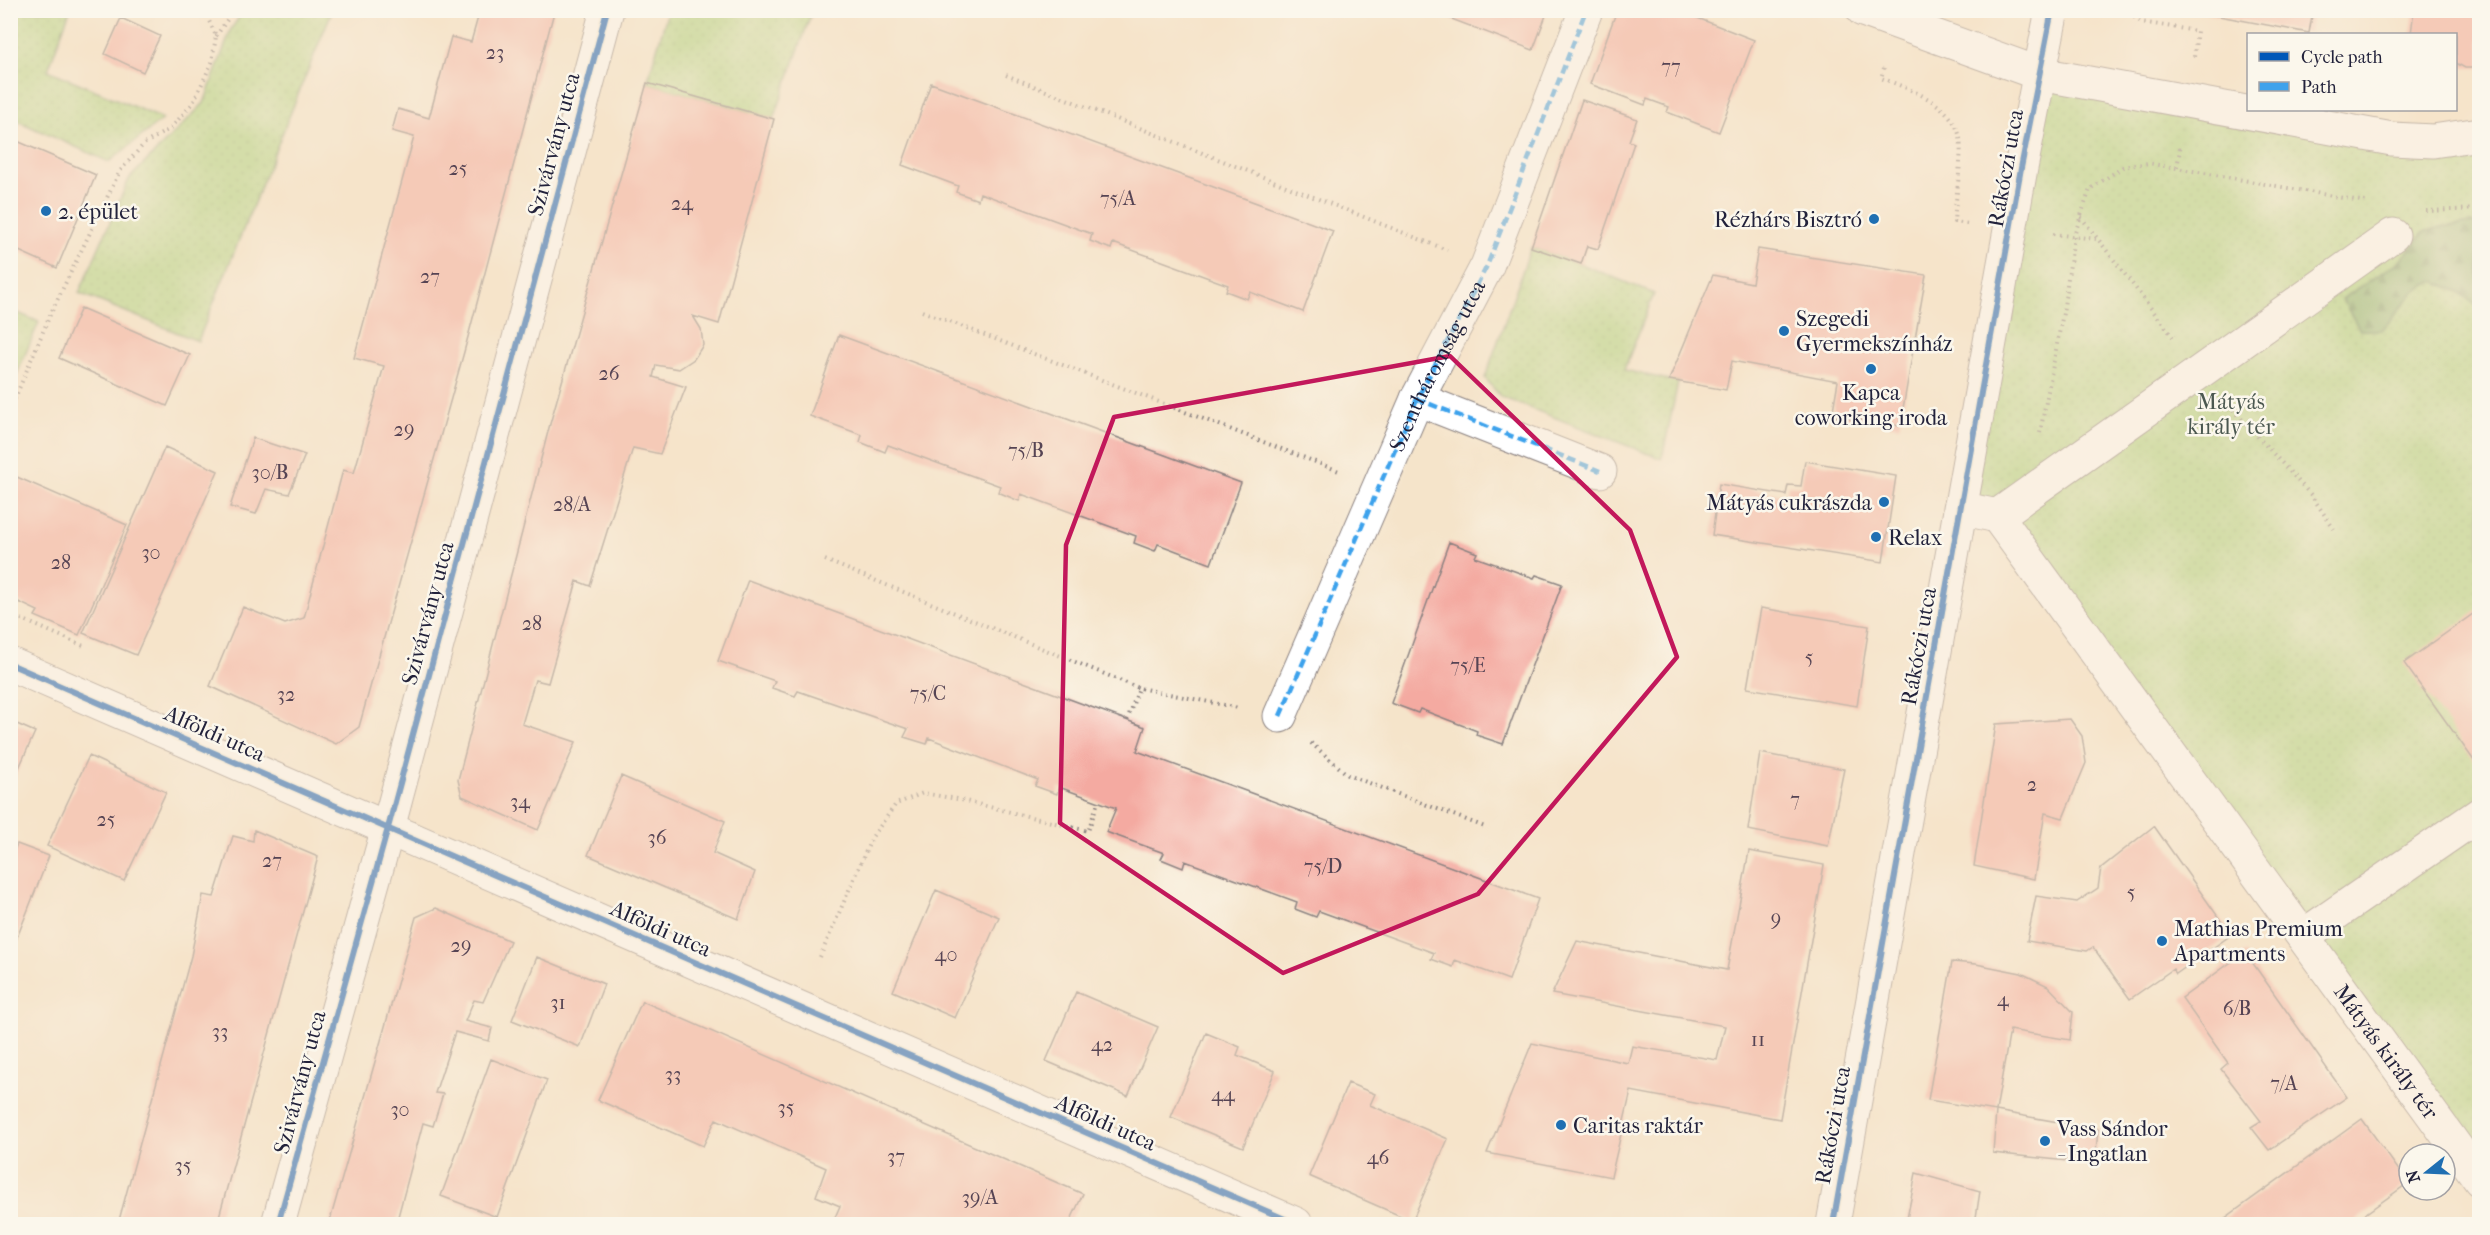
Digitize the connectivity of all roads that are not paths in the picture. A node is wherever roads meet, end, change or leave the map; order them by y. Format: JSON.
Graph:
{"nodes":[{"id":1,"x":607,"y":10,"type":"edge"},
{"id":2,"x":1586,"y":10,"type":"edge"},
{"id":3,"x":1863,"y":10,"type":"edge"},
{"id":4,"x":2052,"y":10,"type":"edge"},
{"id":5,"x":2040,"y":74,"type":"junction"},
{"id":6,"x":2480,"y":134,"type":"edge"},
{"id":7,"x":2393,"y":235,"type":"dead end"},
{"id":8,"x":1417,"y":399,"type":"junction"},
{"id":9,"x":1600,"y":471,"type":"dead end"},
{"id":10,"x":1960,"y":508,"type":"junction"},
{"id":11,"x":1997,"y":516,"type":"junction"},
{"id":12,"x":10,"y":664,"type":"edge"},
{"id":13,"x":1280,"y":716,"type":"dead end"},
{"id":14,"x":2480,"y":814,"type":"edge"},
{"id":15,"x":388,"y":828,"type":"junction"},
{"id":16,"x":2303,"y":936,"type":"junction"},
{"id":17,"x":2480,"y":1180,"type":"edge"},
{"id":18,"x":278,"y":1224,"type":"edge"},
{"id":19,"x":1296,"y":1224,"type":"edge"},
{"id":20,"x":1833,"y":1224,"type":"edge"}],
"edges":[{"from":1,"to":15,"type":"street","name":"Szivárvány utca"},
{"from":2,"to":8,"type":"street","name":"Szentháromság utca"},
{"from":3,"to":5,"type":"street"},
{"from":4,"to":5,"type":"street","name":"Rákóczi utca"},
{"from":5,"to":6,"type":"street"},
{"from":5,"to":10,"type":"street","name":"Rákóczi utca"},
{"from":7,"to":11,"type":"street"},
{"from":8,"to":9,"type":"street"},
{"from":8,"to":13,"type":"street","name":"Szentháromság utca"},
{"from":10,"to":11,"type":"street"},
{"from":10,"to":20,"type":"street","name":"Rákóczi utca"},
{"from":11,"to":16,"type":"street","name":"Mátyás király tér"},
{"from":12,"to":15,"type":"street","name":"Alföldi utca"},
{"from":14,"to":16,"type":"street"},
{"from":15,"to":18,"type":"street","name":"Szivárvány utca"},
{"from":15,"to":19,"type":"street","name":"Alföldi utca"},
{"from":16,"to":17,"type":"street","name":"Mátyás király tér"}]}
